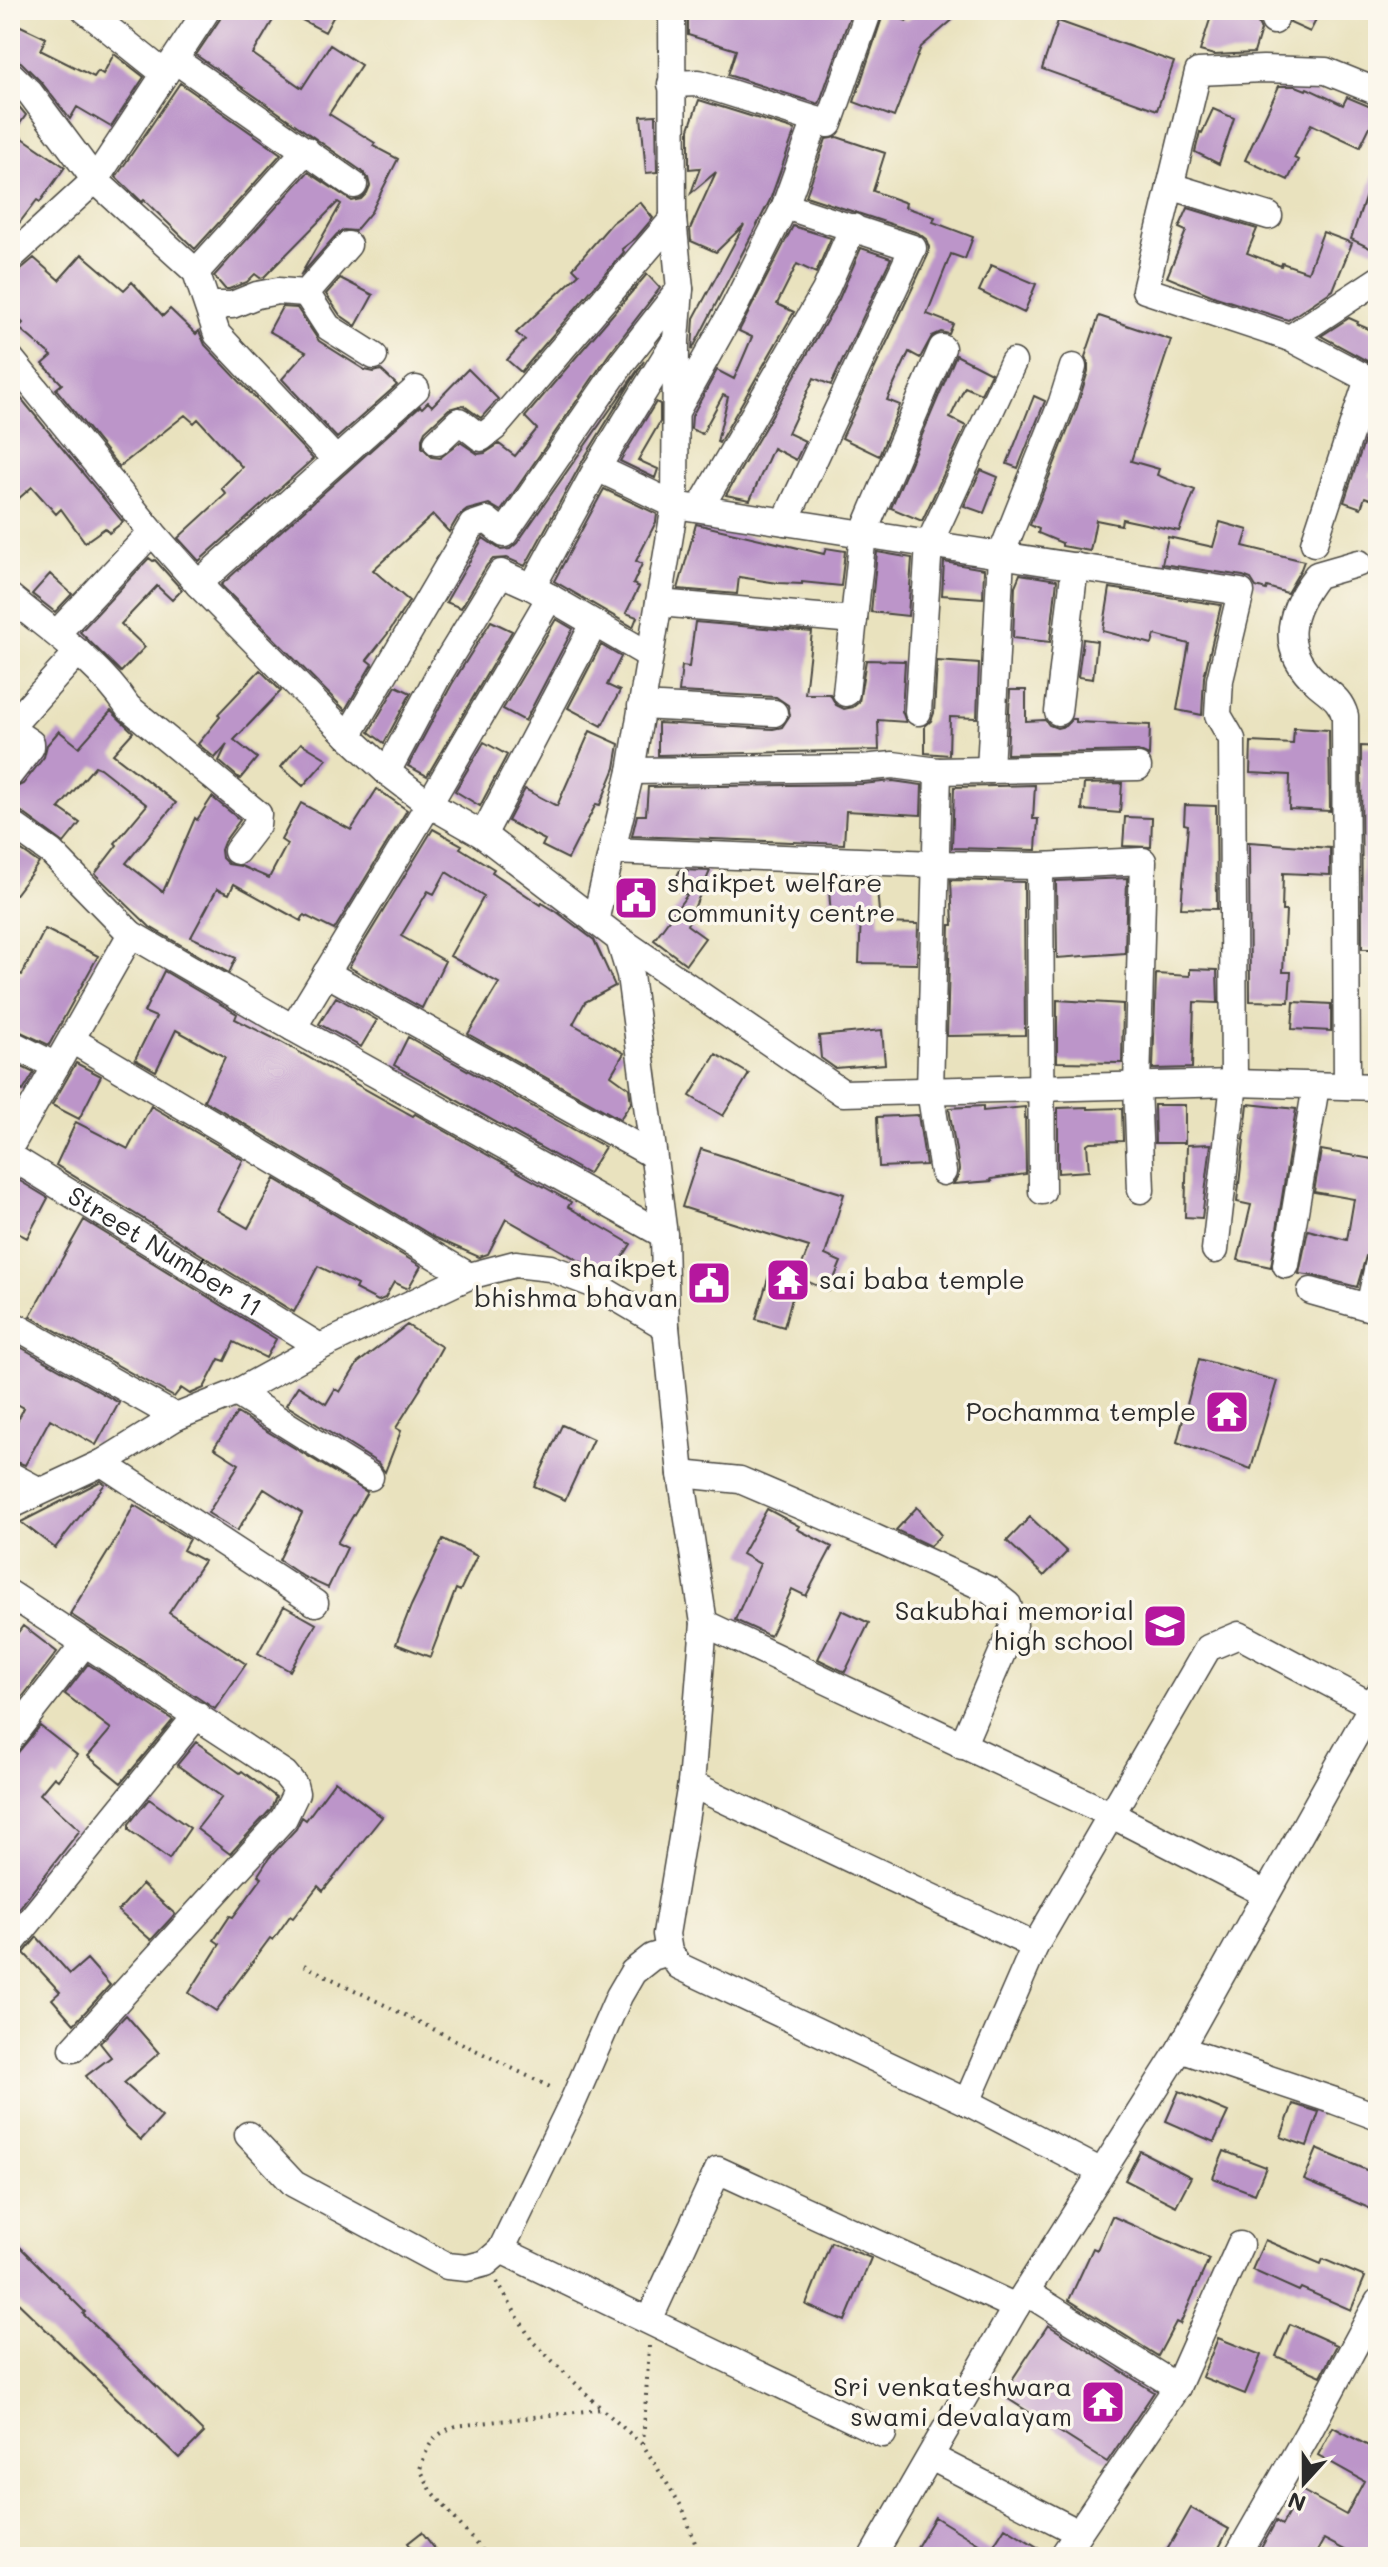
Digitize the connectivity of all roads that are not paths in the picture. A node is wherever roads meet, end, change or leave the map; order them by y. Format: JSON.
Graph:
{"nodes":[{"id":1,"x":85,"y":10,"type":"edge"},
{"id":2,"x":207,"y":10,"type":"edge"},
{"id":3,"x":672,"y":10,"type":"edge"},
{"id":4,"x":869,"y":10,"type":"edge"},
{"id":5,"x":170,"y":67,"type":"junction"},
{"id":6,"x":10,"y":74,"type":"edge"},
{"id":7,"x":671,"y":84,"type":"junction"},
{"id":8,"x":1378,"y":92,"type":"edge"},
{"id":9,"x":816,"y":120,"type":"junction"},
{"id":10,"x":306,"y":150,"type":"junction"},
{"id":11,"x":95,"y":180,"type":"junction"},
{"id":12,"x":354,"y":185,"type":"dead end"},
{"id":13,"x":1170,"y":186,"type":"junction"},
{"id":14,"x":785,"y":206,"type":"junction"},
{"id":15,"x":1269,"y":216,"type":"dead end"},
{"id":16,"x":673,"y":219,"type":"junction"},
{"id":17,"x":853,"y":227,"type":"junction"},
{"id":18,"x":348,"y":245,"type":"dead end"},
{"id":19,"x":10,"y":258,"type":"edge"},
{"id":20,"x":196,"y":272,"type":"junction"},
{"id":21,"x":1378,"y":280,"type":"edge"},
{"id":22,"x":680,"y":289,"type":"junction"},
{"id":23,"x":306,"y":293,"type":"junction"},
{"id":24,"x":209,"y":305,"type":"junction"},
{"id":25,"x":1290,"y":338,"type":"junction"},
{"id":26,"x":676,"y":340,"type":"junction"},
{"id":27,"x":942,"y":348,"type":"dead end"},
{"id":28,"x":374,"y":356,"type":"dead end"},
{"id":29,"x":10,"y":358,"type":"edge"},
{"id":30,"x":1013,"y":362,"type":"dead end"},
{"id":31,"x":1073,"y":367,"type":"dead end"},
{"id":32,"x":416,"y":389,"type":"dead end"},
{"id":33,"x":675,"y":413,"type":"junction"},
{"id":34,"x":437,"y":442,"type":"dead end"},
{"id":35,"x":336,"y":460,"type":"junction"},
{"id":36,"x":597,"y":468,"type":"junction"},
{"id":37,"x":687,"y":507,"type":"junction"},
{"id":38,"x":785,"y":522,"type":"junction"},
{"id":39,"x":152,"y":532,"type":"junction"},
{"id":40,"x":863,"y":534,"type":"junction"},
{"id":41,"x":1314,"y":543,"type":"dead end"},
{"id":42,"x":929,"y":544,"type":"junction"},
{"id":43,"x":1001,"y":555,"type":"junction"},
{"id":44,"x":1359,"y":563,"type":"dead end"},
{"id":45,"x":1075,"y":566,"type":"junction"},
{"id":46,"x":198,"y":584,"type":"junction"},
{"id":47,"x":541,"y":592,"type":"junction"},
{"id":48,"x":10,"y":597,"type":"edge"},
{"id":49,"x":659,"y":603,"type":"junction"},
{"id":50,"x":854,"y":620,"type":"junction"},
{"id":51,"x":594,"y":624,"type":"junction"},
{"id":52,"x":57,"y":633,"type":"junction"},
{"id":53,"x":78,"y":652,"type":"junction"},
{"id":54,"x":649,"y":655,"type":"junction"},
{"id":55,"x":846,"y":693,"type":"dead end"},
{"id":56,"x":641,"y":706,"type":"junction"},
{"id":57,"x":918,"y":712,"type":"dead end"},
{"id":58,"x":1058,"y":712,"type":"dead end"},
{"id":59,"x":774,"y":713,"type":"dead end"},
{"id":60,"x":348,"y":736,"type":"junction"},
{"id":61,"x":1138,"y":767,"type":"dead end"},
{"id":62,"x":990,"y":770,"type":"junction"},
{"id":63,"x":631,"y":771,"type":"junction"},
{"id":64,"x":938,"y":771,"type":"junction"},
{"id":65,"x":387,"y":772,"type":"junction"},
{"id":66,"x":10,"y":774,"type":"edge"},
{"id":67,"x":429,"y":804,"type":"junction"},
{"id":68,"x":10,"y":823,"type":"edge"},
{"id":69,"x":483,"y":835,"type":"junction"},
{"id":70,"x":237,"y":851,"type":"dead end"},
{"id":71,"x":612,"y":851,"type":"junction"},
{"id":72,"x":934,"y":864,"type":"junction"},
{"id":73,"x":1040,"y":866,"type":"junction"},
{"id":74,"x":595,"y":921,"type":"junction"},
{"id":75,"x":131,"y":934,"type":"junction"},
{"id":76,"x":619,"y":939,"type":"junction"},
{"id":77,"x":326,"y":973,"type":"junction"},
{"id":78,"x":293,"y":1028,"type":"junction"},
{"id":79,"x":72,"y":1040,"type":"junction"},
{"id":80,"x":10,"y":1043,"type":"edge"},
{"id":81,"x":56,"y":1066,"type":"junction"},
{"id":82,"x":1234,"y":1083,"type":"junction"},
{"id":83,"x":1137,"y":1086,"type":"junction"},
{"id":84,"x":1316,"y":1086,"type":"junction"},
{"id":85,"x":1347,"y":1086,"type":"junction"},
{"id":86,"x":1378,"y":1087,"type":"edge"},
{"id":87,"x":1041,"y":1088,"type":"junction"},
{"id":88,"x":930,"y":1091,"type":"junction"},
{"id":89,"x":10,"y":1147,"type":"edge"},
{"id":90,"x":653,"y":1155,"type":"junction"},
{"id":91,"x":10,"y":1156,"type":"edge"},
{"id":92,"x":943,"y":1172,"type":"dead end"},
{"id":93,"x":1141,"y":1190,"type":"dead end"},
{"id":94,"x":1042,"y":1191,"type":"dead end"},
{"id":95,"x":664,"y":1235,"type":"junction"},
{"id":96,"x":1215,"y":1250,"type":"dead end"},
{"id":97,"x":1286,"y":1265,"type":"dead end"},
{"id":98,"x":1378,"y":1266,"type":"edge"},
{"id":99,"x":469,"y":1276,"type":"junction"},
{"id":100,"x":1311,"y":1291,"type":"dead end"},
{"id":101,"x":1374,"y":1308,"type":"edge"},
{"id":102,"x":10,"y":1323,"type":"edge"},
{"id":103,"x":666,"y":1327,"type":"junction"},
{"id":104,"x":320,"y":1347,"type":"junction"},
{"id":105,"x":236,"y":1393,"type":"junction"},
{"id":106,"x":176,"y":1417,"type":"junction"},
{"id":107,"x":102,"y":1463,"type":"junction"},
{"id":108,"x":681,"y":1474,"type":"junction"},
{"id":109,"x":10,"y":1475,"type":"edge"},
{"id":110,"x":370,"y":1477,"type":"dead end"},
{"id":111,"x":40,"y":1491,"type":"junction"},
{"id":112,"x":10,"y":1506,"type":"edge"},
{"id":113,"x":10,"y":1594,"type":"edge"},
{"id":114,"x":315,"y":1603,"type":"dead end"},
{"id":115,"x":704,"y":1623,"type":"junction"},
{"id":116,"x":84,"y":1644,"type":"junction"},
{"id":117,"x":1376,"y":1703,"type":"edge"},
{"id":118,"x":197,"y":1715,"type":"junction"},
{"id":119,"x":10,"y":1739,"type":"edge"},
{"id":120,"x":962,"y":1746,"type":"junction"},
{"id":121,"x":691,"y":1784,"type":"junction"},
{"id":122,"x":1112,"y":1815,"type":"junction"},
{"id":123,"x":1266,"y":1894,"type":"junction"},
{"id":124,"x":10,"y":1945,"type":"edge"},
{"id":125,"x":1035,"y":1946,"type":"junction"},
{"id":126,"x":669,"y":1952,"type":"junction"},
{"id":127,"x":73,"y":2049,"type":"dead end"},
{"id":128,"x":1180,"y":2049,"type":"junction"},
{"id":129,"x":967,"y":2102,"type":"junction"},
{"id":130,"x":1378,"y":2117,"type":"edge"},
{"id":131,"x":248,"y":2135,"type":"dead end"},
{"id":132,"x":1100,"y":2171,"type":"junction"},
{"id":133,"x":1240,"y":2245,"type":"dead end"},
{"id":134,"x":493,"y":2256,"type":"junction"},
{"id":135,"x":1021,"y":2300,"type":"junction"},
{"id":136,"x":1378,"y":2302,"type":"edge"},
{"id":137,"x":649,"y":2320,"type":"junction"},
{"id":138,"x":1177,"y":2387,"type":"junction"},
{"id":139,"x":883,"y":2434,"type":"dead end"},
{"id":140,"x":931,"y":2457,"type":"junction"},
{"id":141,"x":1077,"y":2532,"type":"junction"},
{"id":142,"x":872,"y":2557,"type":"edge"},
{"id":143,"x":1062,"y":2557,"type":"edge"},
{"id":144,"x":1237,"y":2557,"type":"edge"}],
"edges":[{"from":1,"to":5,"type":"street"},
{"from":2,"to":5,"type":"street"},
{"from":3,"to":7,"type":"street"},
{"from":4,"to":9,"type":"street"},
{"from":5,"to":10,"type":"street"},
{"from":5,"to":11,"type":"street"},
{"from":6,"to":11,"type":"street"},
{"from":7,"to":9,"type":"street"},
{"from":7,"to":16,"type":"street"},
{"from":8,"to":13,"type":"street"},
{"from":9,"to":14,"type":"street"},
{"from":10,"to":12,"type":"street"},
{"from":10,"to":20,"type":"street"},
{"from":11,"to":19,"type":"street"},
{"from":11,"to":20,"type":"street"},
{"from":13,"to":15,"type":"street"},
{"from":13,"to":25,"type":"street"},
{"from":14,"to":17,"type":"street"},
{"from":14,"to":33,"type":"street"},
{"from":16,"to":22,"type":"street"},
{"from":16,"to":34,"type":"street"},
{"from":17,"to":37,"type":"street"},
{"from":17,"to":38,"type":"street"},
{"from":18,"to":23,"type":"street"},
{"from":20,"to":24,"type":"street"},
{"from":21,"to":25,"type":"street"},
{"from":22,"to":26,"type":"street"},
{"from":22,"to":60,"type":"street"},
{"from":23,"to":24,"type":"street"},
{"from":23,"to":28,"type":"street"},
{"from":24,"to":35,"type":"street"},
{"from":25,"to":41,"type":"street"},
{"from":26,"to":33,"type":"street"},
{"from":26,"to":36,"type":"street"},
{"from":27,"to":40,"type":"street"},
{"from":29,"to":39,"type":"street"},
{"from":30,"to":42,"type":"street"},
{"from":31,"to":43,"type":"street"},
{"from":32,"to":35,"type":"street"},
{"from":33,"to":37,"type":"street"},
{"from":35,"to":46,"type":"street"},
{"from":36,"to":37,"type":"street"},
{"from":36,"to":47,"type":"street"},
{"from":37,"to":38,"type":"street"},
{"from":37,"to":49,"type":"street"},
{"from":38,"to":40,"type":"street"},
{"from":39,"to":46,"type":"street"},
{"from":39,"to":52,"type":"street"},
{"from":40,"to":42,"type":"street"},
{"from":40,"to":50,"type":"street"},
{"from":42,"to":43,"type":"street"},
{"from":42,"to":57,"type":"street"},
{"from":43,"to":45,"type":"street"},
{"from":43,"to":62,"type":"street"},
{"from":44,"to":85,"type":"street"},
{"from":45,"to":58,"type":"street"},
{"from":45,"to":82,"type":"street"},
{"from":46,"to":60,"type":"street"},
{"from":47,"to":51,"type":"street"},
{"from":47,"to":65,"type":"street"},
{"from":47,"to":67,"type":"street"},
{"from":48,"to":52,"type":"street"},
{"from":49,"to":50,"type":"street"},
{"from":49,"to":54,"type":"street"},
{"from":50,"to":55,"type":"street"},
{"from":51,"to":54,"type":"street"},
{"from":51,"to":69,"type":"street"},
{"from":52,"to":53,"type":"street"},
{"from":53,"to":66,"type":"street"},
{"from":53,"to":70,"type":"street"},
{"from":54,"to":56,"type":"street"},
{"from":56,"to":59,"type":"street"},
{"from":56,"to":63,"type":"street"},
{"from":60,"to":65,"type":"street"},
{"from":61,"to":62,"type":"street"},
{"from":62,"to":64,"type":"street"},
{"from":63,"to":64,"type":"street"},
{"from":63,"to":71,"type":"street"},
{"from":64,"to":72,"type":"street"},
{"from":65,"to":67,"type":"street"},
{"from":67,"to":69,"type":"street"},
{"from":67,"to":77,"type":"street"},
{"from":68,"to":75,"type":"street"},
{"from":69,"to":74,"type":"street"},
{"from":71,"to":72,"type":"street"},
{"from":71,"to":74,"type":"street"},
{"from":72,"to":73,"type":"street"},
{"from":72,"to":88,"type":"street"},
{"from":73,"to":83,"type":"street"},
{"from":73,"to":87,"type":"street"},
{"from":74,"to":76,"type":"street"},
{"from":75,"to":78,"type":"street"},
{"from":75,"to":79,"type":"street"},
{"from":76,"to":88,"type":"street"},
{"from":76,"to":90,"type":"street"},
{"from":77,"to":78,"type":"street"},
{"from":77,"to":90,"type":"street"},
{"from":78,"to":95,"type":"street"},
{"from":79,"to":81,"type":"street"},
{"from":79,"to":99,"type":"street"},
{"from":80,"to":81,"type":"street"},
{"from":81,"to":89,"type":"street"},
{"from":82,"to":83,"type":"street"},
{"from":82,"to":84,"type":"street"},
{"from":82,"to":96,"type":"street"},
{"from":83,"to":87,"type":"street"},
{"from":83,"to":93,"type":"street"},
{"from":84,"to":85,"type":"street"},
{"from":84,"to":97,"type":"street"},
{"from":85,"to":86,"type":"street"},
{"from":87,"to":88,"type":"street"},
{"from":87,"to":94,"type":"street"},
{"from":88,"to":92,"type":"street"},
{"from":90,"to":95,"type":"street"},
{"from":91,"to":104,"type":"street","name":"Street Number 11"},
{"from":95,"to":103,"type":"street"},
{"from":98,"to":101,"type":"street"},
{"from":99,"to":103,"type":"street"},
{"from":99,"to":104,"type":"street"},
{"from":100,"to":101,"type":"street"},
{"from":102,"to":106,"type":"street"},
{"from":103,"to":108,"type":"street"},
{"from":104,"to":105,"type":"street"},
{"from":105,"to":106,"type":"street"},
{"from":105,"to":110,"type":"street"},
{"from":106,"to":107,"type":"street"},
{"from":107,"to":111,"type":"street"},
{"from":107,"to":114,"type":"street"},
{"from":108,"to":115,"type":"street"},
{"from":108,"to":120,"type":"street"},
{"from":109,"to":111,"type":"street"},
{"from":111,"to":112,"type":"street"},
{"from":113,"to":116,"type":"street"},
{"from":115,"to":120,"type":"street"},
{"from":115,"to":121,"type":"street"},
{"from":116,"to":118,"type":"street"},
{"from":116,"to":119,"type":"street"},
{"from":117,"to":122,"type":"street"},
{"from":117,"to":123,"type":"street"},
{"from":118,"to":124,"type":"street"},
{"from":118,"to":127,"type":"street"},
{"from":120,"to":122,"type":"street"},
{"from":121,"to":125,"type":"street"},
{"from":121,"to":126,"type":"street"},
{"from":122,"to":123,"type":"street"},
{"from":122,"to":125,"type":"street"},
{"from":123,"to":128,"type":"street"},
{"from":125,"to":129,"type":"street"},
{"from":126,"to":129,"type":"street"},
{"from":126,"to":134,"type":"street"},
{"from":128,"to":130,"type":"street"},
{"from":128,"to":132,"type":"street"},
{"from":129,"to":132,"type":"street"},
{"from":131,"to":134,"type":"street"},
{"from":132,"to":135,"type":"street"},
{"from":133,"to":138,"type":"street"},
{"from":134,"to":137,"type":"street"},
{"from":135,"to":137,"type":"street"},
{"from":135,"to":138,"type":"street"},
{"from":135,"to":140,"type":"street"},
{"from":136,"to":144,"type":"street"},
{"from":137,"to":139,"type":"street"},
{"from":138,"to":141,"type":"street"},
{"from":140,"to":141,"type":"street"},
{"from":140,"to":142,"type":"street"},
{"from":141,"to":143,"type":"street"}]}
